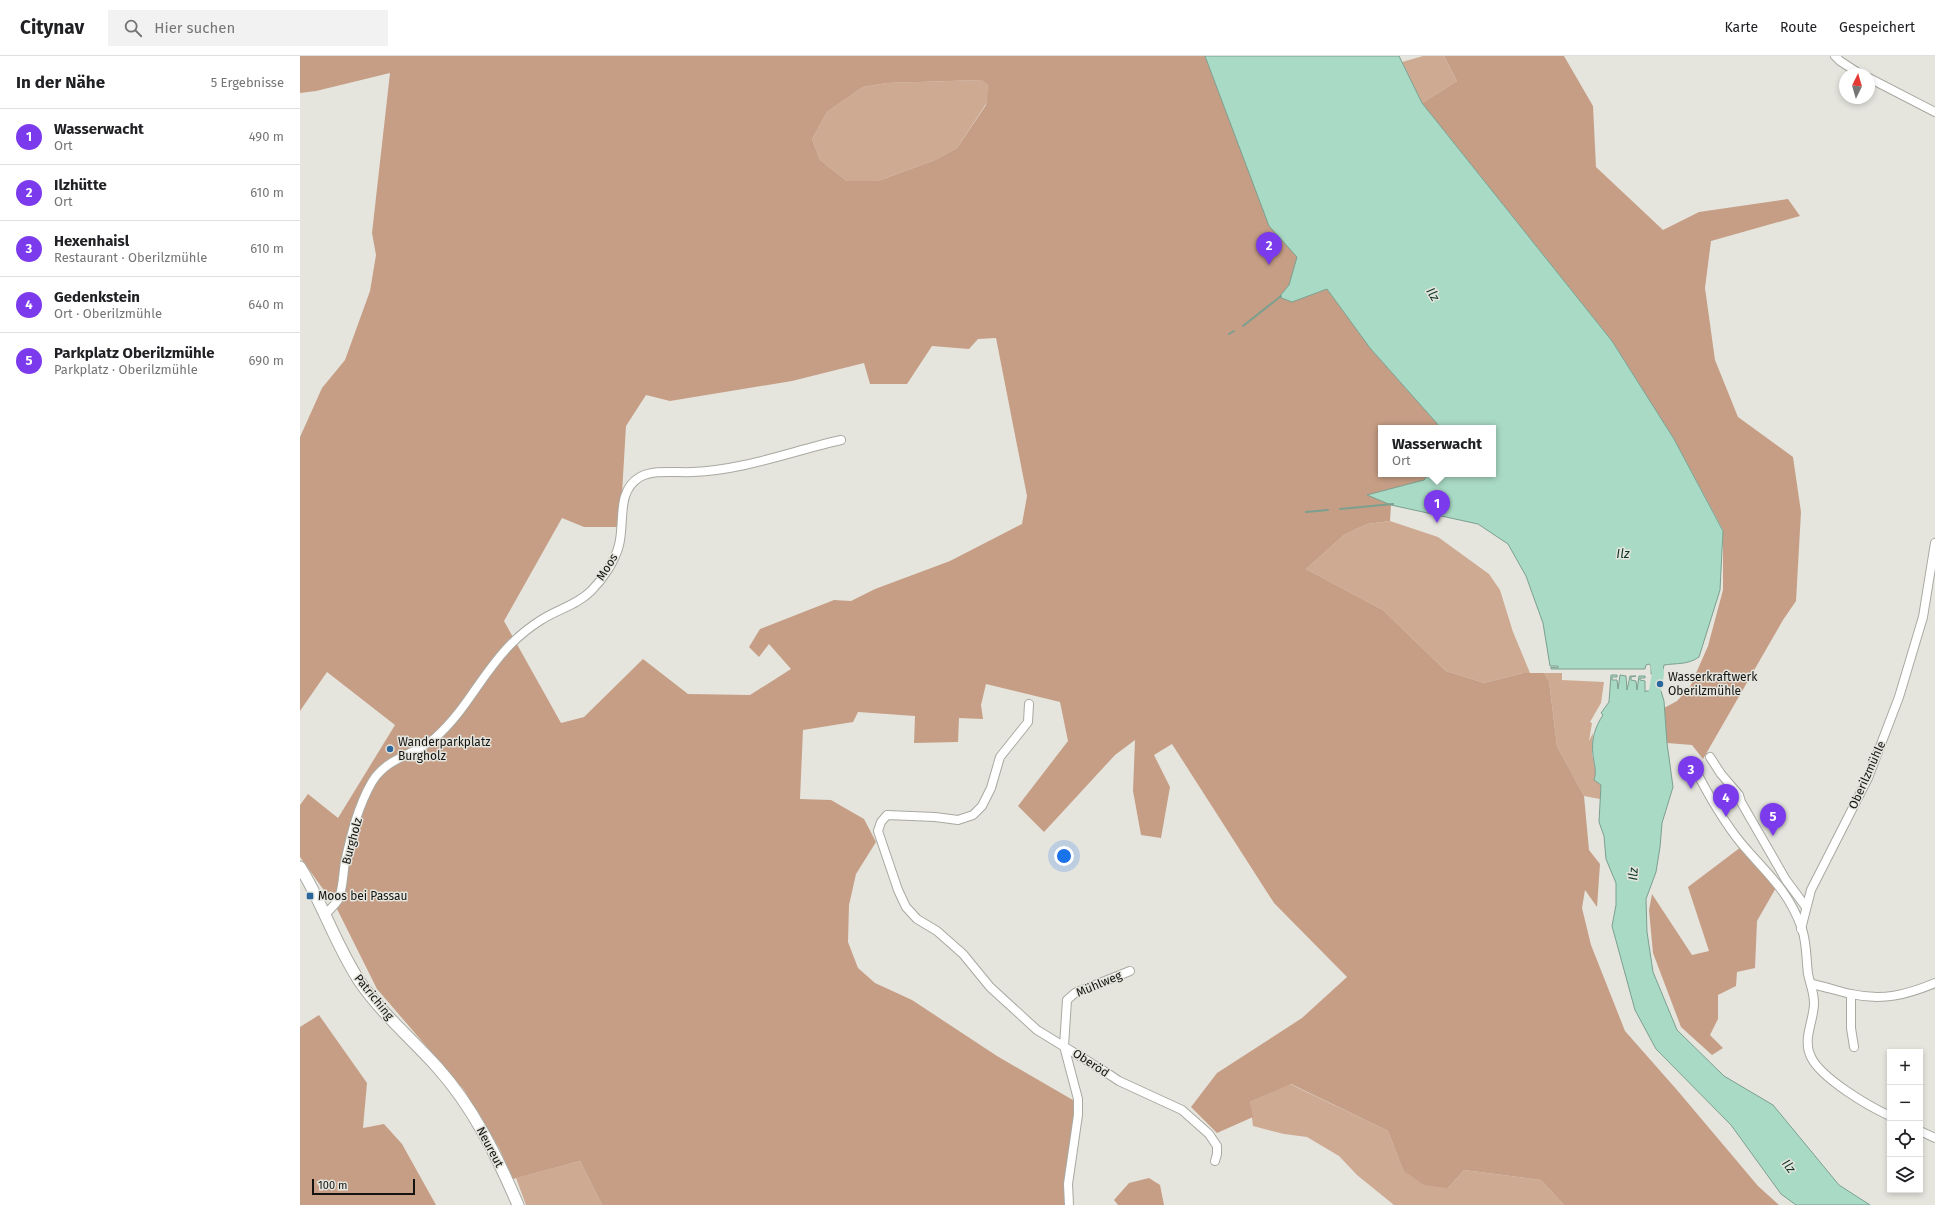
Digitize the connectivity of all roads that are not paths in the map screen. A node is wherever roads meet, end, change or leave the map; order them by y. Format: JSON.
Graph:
{"nodes":[{"id":1,"x":1835,"y":56,"type":"edge"},
{"id":2,"x":1851,"y":68,"type":"edge"},
{"id":3,"x":1875,"y":81,"type":"edge"},
{"id":4,"x":1935,"y":112,"type":"edge"},
{"id":5,"x":841,"y":440,"type":"dead end"},
{"id":6,"x":1935,"y":543,"type":"edge"},
{"id":7,"x":1029,"y":704,"type":"dead end"},
{"id":8,"x":1710,"y":757,"type":"dead end"},
{"id":9,"x":384,"y":767,"type":"joint"},
{"id":10,"x":1696,"y":771,"type":"dead end"},
{"id":11,"x":300,"y":867,"type":"edge"},
{"id":12,"x":1806,"y":907,"type":"junction"},
{"id":13,"x":325,"y":915,"type":"junction"},
{"id":14,"x":1802,"y":929,"type":"junction"},
{"id":15,"x":1130,"y":971,"type":"dead end"},
{"id":16,"x":1935,"y":983,"type":"edge"},
{"id":17,"x":1812,"y":984,"type":"junction"},
{"id":18,"x":1851,"y":994,"type":"junction"},
{"id":19,"x":1064,"y":1046,"type":"junction"},
{"id":20,"x":1854,"y":1047,"type":"dead end"},
{"id":21,"x":457,"y":1092,"type":"joint"},
{"id":22,"x":1887,"y":1115,"type":"edge"},
{"id":23,"x":1923,"y":1132,"type":"edge"},
{"id":24,"x":1935,"y":1138,"type":"edge"},
{"id":25,"x":1214,"y":1161,"type":"dead end"},
{"id":26,"x":518,"y":1205,"type":"edge"},
{"id":27,"x":1069,"y":1205,"type":"edge"}],
"edges":[{"from":1,"to":2,"type":"street"},
{"from":3,"to":4,"type":"street"},
{"from":5,"to":9,"type":"street","name":"Moos"},
{"from":6,"to":12,"type":"street","name":"Oberilzmühle"},
{"from":7,"to":19,"type":"street"},
{"from":8,"to":12,"type":"street"},
{"from":9,"to":13,"type":"street","name":"Burgholz"},
{"from":10,"to":14,"type":"street"},
{"from":11,"to":13,"type":"street","name":"Patriching"},
{"from":12,"to":14,"type":"street","name":"Oberilzmühle"},
{"from":13,"to":21,"type":"street","name":"Patriching"},
{"from":14,"to":17,"type":"street"},
{"from":15,"to":19,"type":"street","name":"Mühlweg"},
{"from":16,"to":18,"type":"street"},
{"from":17,"to":18,"type":"street"},
{"from":17,"to":22,"type":"street"},
{"from":18,"to":20,"type":"street"},
{"from":19,"to":25,"type":"street","name":"Oberöd"},
{"from":19,"to":27,"type":"street","name":"Oberöd"},
{"from":21,"to":26,"type":"street","name":"Neureut"},
{"from":23,"to":24,"type":"street"}]}
